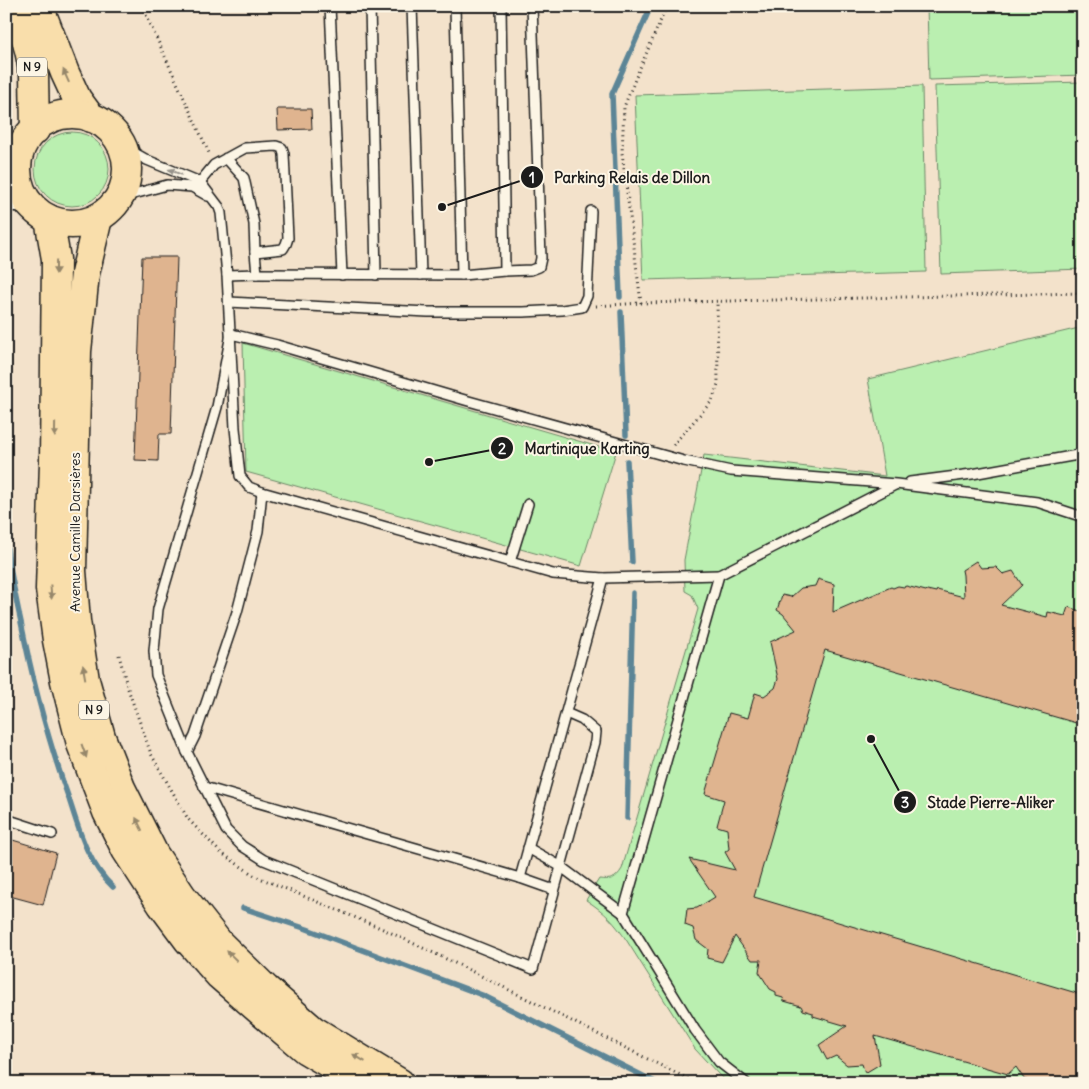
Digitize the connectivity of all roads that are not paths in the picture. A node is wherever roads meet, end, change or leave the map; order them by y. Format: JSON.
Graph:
{"nodes":[{"id":1,"x":16,"y":6,"type":"edge"},
{"id":2,"x":39,"y":6,"type":"edge"},
{"id":3,"x":330,"y":6,"type":"edge"},
{"id":4,"x":370,"y":6,"type":"edge"},
{"id":5,"x":412,"y":6,"type":"edge"},
{"id":6,"x":455,"y":6,"type":"edge"},
{"id":7,"x":501,"y":6,"type":"edge"},
{"id":8,"x":532,"y":6,"type":"edge"},
{"id":9,"x":91,"y":118,"type":"junction"},
{"id":10,"x":35,"y":130,"type":"junction"},
{"id":11,"x":122,"y":146,"type":"junction"},
{"id":12,"x":226,"y":158,"type":"junction"},
{"id":13,"x":12,"y":164,"type":"edge"},
{"id":14,"x":200,"y":182,"type":"junction"},
{"id":15,"x":119,"y":198,"type":"junction"},
{"id":16,"x":213,"y":199,"type":"junction"},
{"id":17,"x":17,"y":202,"type":"edge"},
{"id":18,"x":591,"y":211,"type":"dead end"},
{"id":19,"x":98,"y":218,"type":"junction"},
{"id":20,"x":49,"y":219,"type":"junction"},
{"id":21,"x":255,"y":252,"type":"junction"},
{"id":22,"x":505,"y":272,"type":"junction"},
{"id":23,"x":257,"y":274,"type":"junction"},
{"id":24,"x":227,"y":275,"type":"junction"},
{"id":25,"x":342,"y":275,"type":"junction"},
{"id":26,"x":376,"y":275,"type":"junction"},
{"id":27,"x":421,"y":275,"type":"junction"},
{"id":28,"x":462,"y":275,"type":"junction"},
{"id":29,"x":229,"y":302,"type":"junction"},
{"id":30,"x":231,"y":334,"type":"junction"},
{"id":31,"x":1083,"y":454,"type":"edge"},
{"id":32,"x":896,"y":484,"type":"junction"},
{"id":33,"x":262,"y":492,"type":"junction"},
{"id":34,"x":528,"y":504,"type":"dead end"},
{"id":35,"x":1083,"y":517,"type":"edge"},
{"id":36,"x":510,"y":562,"type":"junction"},
{"id":37,"x":720,"y":576,"type":"junction"},
{"id":38,"x":604,"y":578,"type":"junction"},
{"id":39,"x":566,"y":714,"type":"junction"},
{"id":40,"x":187,"y":752,"type":"junction"},
{"id":41,"x":204,"y":787,"type":"junction"},
{"id":42,"x":6,"y":819,"type":"edge"},
{"id":43,"x":52,"y":834,"type":"dead end"},
{"id":44,"x":528,"y":848,"type":"junction"},
{"id":45,"x":560,"y":866,"type":"junction"},
{"id":46,"x":520,"y":878,"type":"junction"},
{"id":47,"x":554,"y":890,"type":"junction"},
{"id":48,"x":623,"y":913,"type":"junction"},
{"id":49,"x":362,"y":1083,"type":"edge"},
{"id":50,"x":400,"y":1083,"type":"edge"},
{"id":51,"x":746,"y":1083,"type":"edge"}],
"edges":[{"from":1,"to":10,"type":"main road","number":"N 9"},
{"from":9,"to":2,"type":"main road","number":"N 9","one_way":true},
{"from":3,"to":25,"type":"lane"},
{"from":4,"to":26,"type":"lane"},
{"from":5,"to":27,"type":"lane"},
{"from":6,"to":28,"type":"lane"},
{"from":7,"to":22,"type":"lane"},
{"from":8,"to":22,"type":"lane"},
{"from":9,"to":10,"type":"main road"},
{"from":9,"to":11,"type":"main road"},
{"from":10,"to":13,"type":"main road"},
{"from":14,"to":11,"type":"lane","one_way":true},
{"from":11,"to":15,"type":"main road"},
{"from":12,"to":14,"type":"lane"},
{"from":12,"to":21,"type":"lane"},
{"from":12,"to":21,"type":"lane"},
{"from":13,"to":17,"type":"main road"},
{"from":14,"to":16,"type":"lane"},
{"from":15,"to":16,"type":"lane"},
{"from":15,"to":19,"type":"main road"},
{"from":16,"to":24,"type":"lane"},
{"from":17,"to":20,"type":"main road"},
{"from":18,"to":29,"type":"lane"},
{"from":19,"to":20,"type":"main road"},
{"from":50,"to":19,"type":"main road","name":"Avenue Camille Darsières","number":"N 9","one_way":true},
{"from":20,"to":49,"type":"main road","name":"Avenue Camille Darsières","number":"N 9","one_way":true},
{"from":21,"to":23,"type":"lane"},
{"from":22,"to":28,"type":"lane"},
{"from":23,"to":24,"type":"lane"},
{"from":23,"to":25,"type":"lane"},
{"from":24,"to":29,"type":"lane"},
{"from":25,"to":26,"type":"lane"},
{"from":26,"to":27,"type":"lane"},
{"from":27,"to":28,"type":"lane"},
{"from":29,"to":30,"type":"lane"},
{"from":30,"to":32,"type":"lane"},
{"from":30,"to":33,"type":"lane"},
{"from":30,"to":40,"type":"lane"},
{"from":31,"to":32,"type":"lane"},
{"from":32,"to":35,"type":"lane"},
{"from":32,"to":37,"type":"lane"},
{"from":33,"to":36,"type":"lane"},
{"from":33,"to":40,"type":"lane"},
{"from":34,"to":36,"type":"lane"},
{"from":36,"to":38,"type":"lane"},
{"from":37,"to":38,"type":"lane"},
{"from":37,"to":48,"type":"lane"},
{"from":38,"to":39,"type":"lane"},
{"from":39,"to":44,"type":"lane"},
{"from":39,"to":45,"type":"lane"},
{"from":40,"to":41,"type":"lane"},
{"from":41,"to":46,"type":"lane"},
{"from":41,"to":47,"type":"lane"},
{"from":42,"to":43,"type":"lane"},
{"from":44,"to":45,"type":"lane"},
{"from":44,"to":46,"type":"lane"},
{"from":45,"to":47,"type":"lane"},
{"from":45,"to":48,"type":"lane"},
{"from":46,"to":47,"type":"lane"},
{"from":48,"to":51,"type":"lane"}]}
